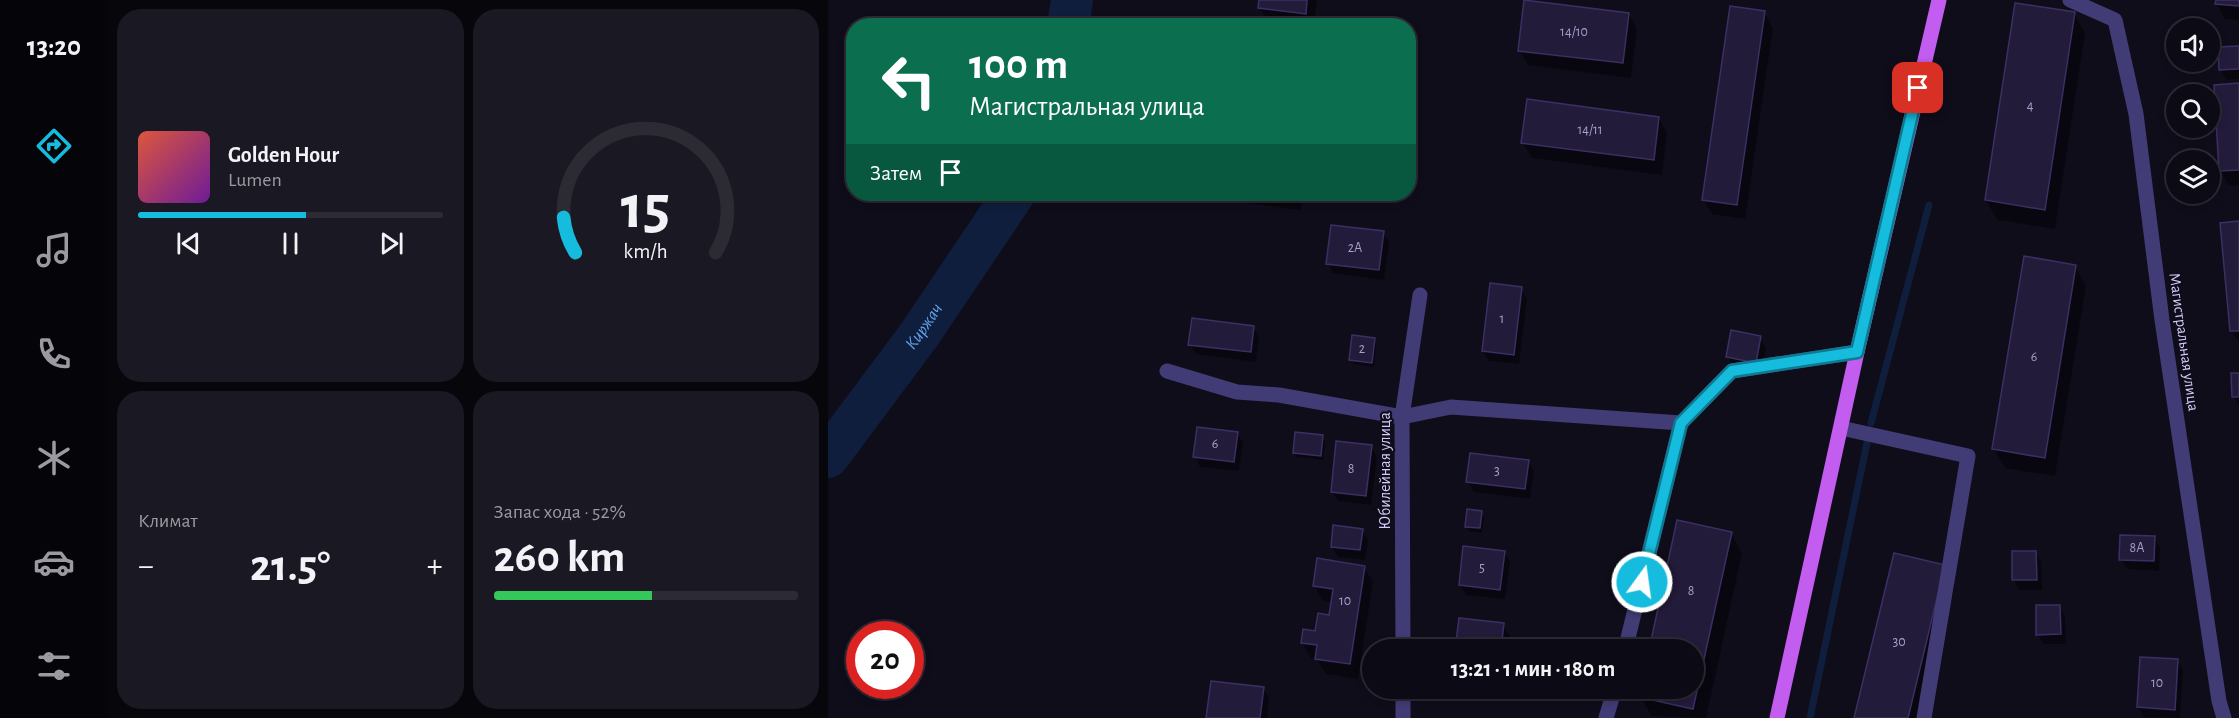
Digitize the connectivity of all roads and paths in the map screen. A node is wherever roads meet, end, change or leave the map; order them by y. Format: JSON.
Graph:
{"nodes":[{"id":1,"x":1939,"y":0,"type":"edge"},
{"id":2,"x":2070,"y":0,"type":"edge"},
{"id":3,"x":1420,"y":295,"type":"dead end"},
{"id":4,"x":1857,"y":352,"type":"junction"},
{"id":5,"x":1167,"y":371,"type":"dead end"},
{"id":6,"x":1402,"y":417,"type":"junction"},
{"id":7,"x":1681,"y":423,"type":"junction"},
{"id":8,"x":1840,"y":428,"type":"junction"},
{"id":9,"x":1403,"y":639,"type":"edge"},
{"id":10,"x":1628,"y":639,"type":"edge"},
{"id":11,"x":1403,"y":699,"type":"edge"},
{"id":12,"x":1612,"y":699,"type":"edge"},
{"id":13,"x":1403,"y":718,"type":"edge"},
{"id":14,"x":1606,"y":718,"type":"edge"},
{"id":15,"x":1777,"y":718,"type":"edge"},
{"id":16,"x":1923,"y":718,"type":"edge"},
{"id":17,"x":2224,"y":718,"type":"edge"}],
"edges":[{"from":1,"to":4,"type":"main road"},
{"from":2,"to":17,"type":"street","name":"Магистральная улица"},
{"from":3,"to":6,"type":"street","name":"Юбилейная улица"},
{"from":4,"to":7,"type":"street"},
{"from":4,"to":8,"type":"main road"},
{"from":5,"to":6,"type":"street"},
{"from":6,"to":7,"type":"street"},
{"from":6,"to":9,"type":"street","name":"Юбилейная улица"},
{"from":7,"to":10,"type":"street"},
{"from":8,"to":15,"type":"main road"},
{"from":8,"to":16,"type":"street"},
{"from":11,"to":13,"type":"street"},
{"from":12,"to":14,"type":"street"}]}
